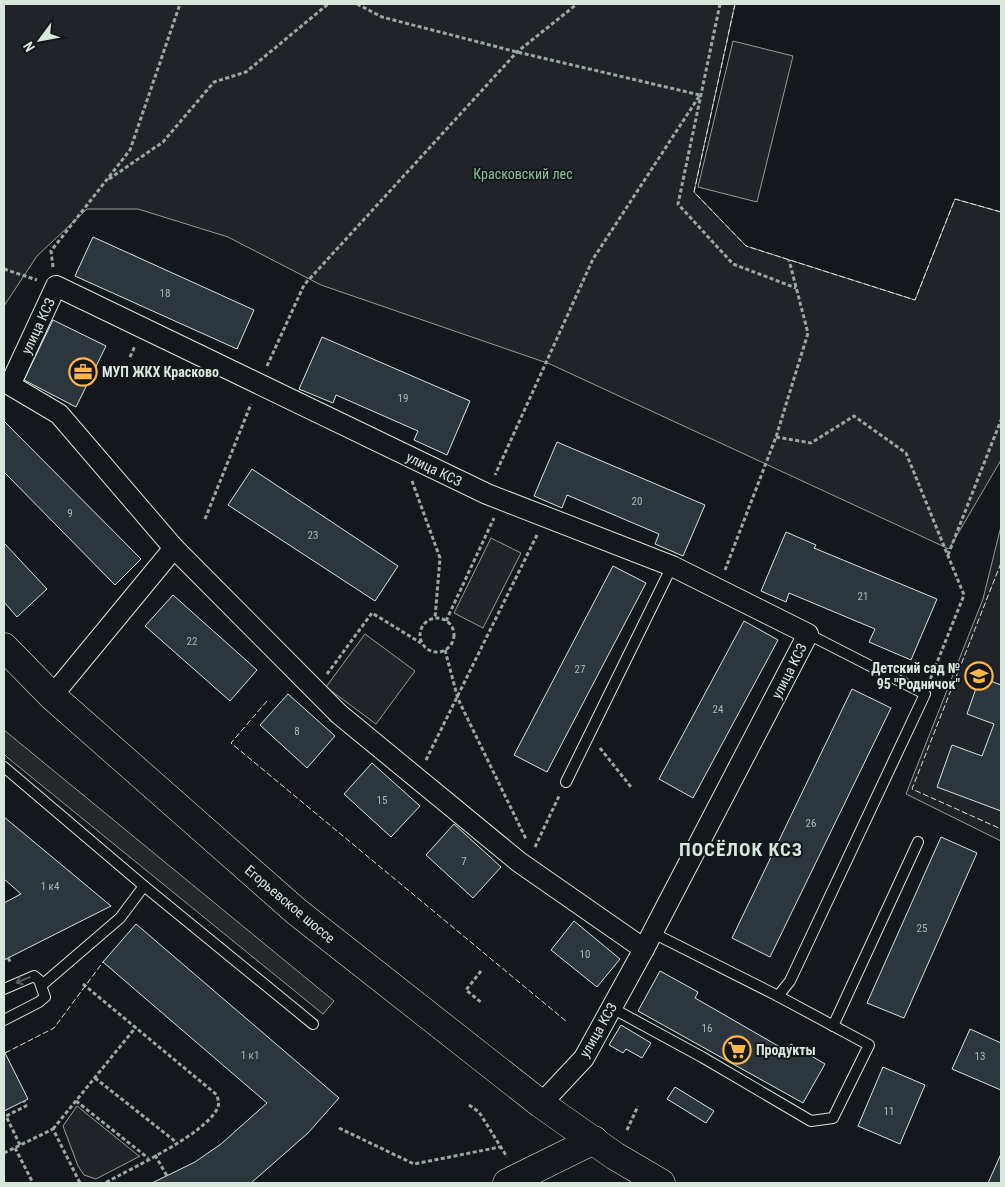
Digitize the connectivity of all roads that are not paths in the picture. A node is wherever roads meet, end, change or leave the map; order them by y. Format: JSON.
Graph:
{"nodes":[{"id":1,"x":174,"y":548,"type":"junction"},
{"id":2,"x":672,"y":566,"type":"junction"},
{"id":3,"x":808,"y":634,"type":"junction"},
{"id":4,"x":4,"y":647,"type":"edge"},
{"id":5,"x":52,"y":696,"type":"junction"},
{"id":6,"x":4,"y":767,"type":"edge"},
{"id":7,"x":566,"y":782,"type":"road end"},
{"id":8,"x":918,"y":842,"type":"dead end"},
{"id":9,"x":144,"y":886,"type":"junction"},
{"id":10,"x":648,"y":941,"type":"junction"},
{"id":11,"x":42,"y":985,"type":"junction"},
{"id":12,"x":4,"y":988,"type":"edge"},
{"id":13,"x":778,"y":996,"type":"junction"},
{"id":14,"x":612,"y":1008,"type":"junction"},
{"id":15,"x":4,"y":1020,"type":"edge"},
{"id":16,"x":313,"y":1024,"type":"dead end"},
{"id":17,"x":834,"y":1026,"type":"junction"},
{"id":18,"x":541,"y":1104,"type":"junction"},
{"id":19,"x":594,"y":1140,"type":"junction"},
{"id":20,"x":507,"y":1170,"type":"edge"},
{"id":21,"x":661,"y":1183,"type":"edge"}],
"edges":[{"from":1,"to":2,"type":"street","name":"улица КСЗ"},
{"from":1,"to":5,"type":"street"},
{"from":1,"to":10,"type":"street","name":"улица КСЗ"},
{"from":2,"to":3,"type":"street","name":"улица КСЗ"},
{"from":2,"to":7,"type":"lane"},
{"from":3,"to":10,"type":"street","name":"улица КСЗ"},
{"from":3,"to":13,"type":"lane"},
{"from":4,"to":5,"type":"main road","name":"Егорьевское шоссе"},
{"from":5,"to":18,"type":"main road","name":"Егорьевское шоссе"},
{"from":6,"to":9,"type":"lane"},
{"from":8,"to":17,"type":"lane"},
{"from":9,"to":11,"type":"lane"},
{"from":9,"to":16,"type":"lane"},
{"from":10,"to":13,"type":"lane"},
{"from":10,"to":14,"type":"street","name":"улица КСЗ"},
{"from":11,"to":12,"type":"lane","one_way":true},
{"from":11,"to":15,"type":"lane"},
{"from":13,"to":17,"type":"lane"},
{"from":14,"to":17,"type":"lane"},
{"from":14,"to":18,"type":"street","name":"улица КСЗ"},
{"from":18,"to":19,"type":"main road","name":"Егорьевское шоссе"},
{"from":19,"to":20,"type":"main road"},
{"from":19,"to":21,"type":"main road","name":"Егорьевское шоссе"}]}
